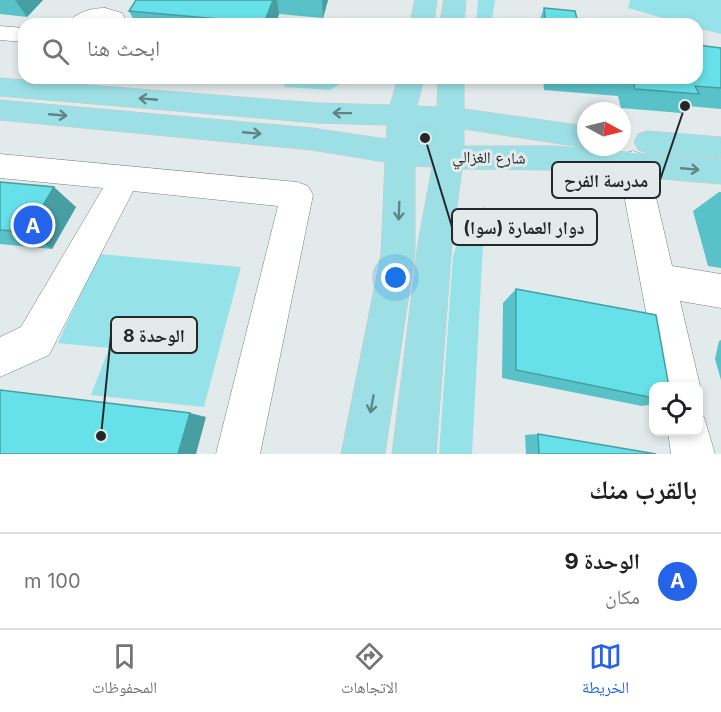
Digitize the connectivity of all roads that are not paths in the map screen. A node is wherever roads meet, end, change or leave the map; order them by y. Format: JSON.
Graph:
{"nodes":[{"id":1,"x":426,"y":0,"type":"edge"},
{"id":2,"x":455,"y":0,"type":"edge"},
{"id":3,"x":90,"y":18,"type":"edge"},
{"id":4,"x":114,"y":18,"type":"edge"},
{"id":5,"x":423,"y":18,"type":"edge"},
{"id":6,"x":453,"y":18,"type":"edge"},
{"id":7,"x":0,"y":33,"type":"edge"},
{"id":8,"x":18,"y":34,"type":"edge"},
{"id":9,"x":48,"y":84,"type":"edge"},
{"id":10,"x":409,"y":84,"type":"edge"},
{"id":11,"x":451,"y":84,"type":"edge"},
{"id":12,"x":0,"y":87,"type":"edge"},
{"id":13,"x":0,"y":110,"type":"edge"},
{"id":14,"x":401,"y":114,"type":"junction"},
{"id":15,"x":450,"y":117,"type":"junction"},
{"id":16,"x":577,"y":135,"type":"edge"},
{"id":17,"x":721,"y":148,"type":"edge"},
{"id":18,"x":631,"y":152,"type":"edge"},
{"id":19,"x":401,"y":153,"type":"junction"},
{"id":20,"x":631,"y":153,"type":"edge"},
{"id":21,"x":579,"y":156,"type":"edge"},
{"id":22,"x":628,"y":156,"type":"edge"},
{"id":23,"x":449,"y":157,"type":"junction"},
{"id":24,"x":0,"y":166,"type":"edge"},
{"id":25,"x":721,"y":172,"type":"edge"},
{"id":26,"x":124,"y":178,"type":"junction"},
{"id":27,"x":658,"y":280,"type":"junction"},
{"id":28,"x":721,"y":291,"type":"edge"},
{"id":29,"x":0,"y":357,"type":"edge"},
{"id":30,"x":679,"y":382,"type":"edge"},
{"id":31,"x":690,"y":436,"type":"edge"},
{"id":32,"x":238,"y":454,"type":"edge"},
{"id":33,"x":363,"y":454,"type":"edge"},
{"id":34,"x":414,"y":454,"type":"edge"},
{"id":35,"x":693,"y":454,"type":"edge"}],
"edges":[{"from":1,"to":5,"type":"main road"},
{"from":2,"to":6,"type":"main road"},
{"from":3,"to":4,"type":"street"},
{"from":7,"to":8,"type":"street"},
{"from":9,"to":12,"type":"main road","name":"شارع الغزالي"},
{"from":14,"to":9,"type":"main road","name":"شارع الغزالي","one_way":true},
{"from":10,"to":14,"type":"main road"},
{"from":11,"to":15,"type":"main road"},
{"from":13,"to":19,"type":"main road","name":"شارع الغزالي","one_way":true},
{"from":14,"to":15,"type":"main road","name":"شارع الغزالي"},
{"from":14,"to":19,"type":"main road"},
{"from":15,"to":16,"type":"main road","name":"شارع الغزالي"},
{"from":15,"to":23,"type":"main road"},
{"from":17,"to":18,"type":"main road","name":"شارع الغزالي"},
{"from":19,"to":23,"type":"main road","name":"شارع الغزالي"},
{"from":19,"to":33,"type":"main road","one_way":true},
{"from":20,"to":25,"type":"main road","name":"شارع الغزالي","one_way":true},
{"from":21,"to":23,"type":"main road","name":"شارع الغزالي"},
{"from":22,"to":27,"type":"street"},
{"from":23,"to":34,"type":"main road"},
{"from":24,"to":26,"type":"street"},
{"from":26,"to":29,"type":"street"},
{"from":26,"to":32,"type":"street"},
{"from":27,"to":28,"type":"street"},
{"from":27,"to":30,"type":"street"},
{"from":31,"to":35,"type":"street"}]}
